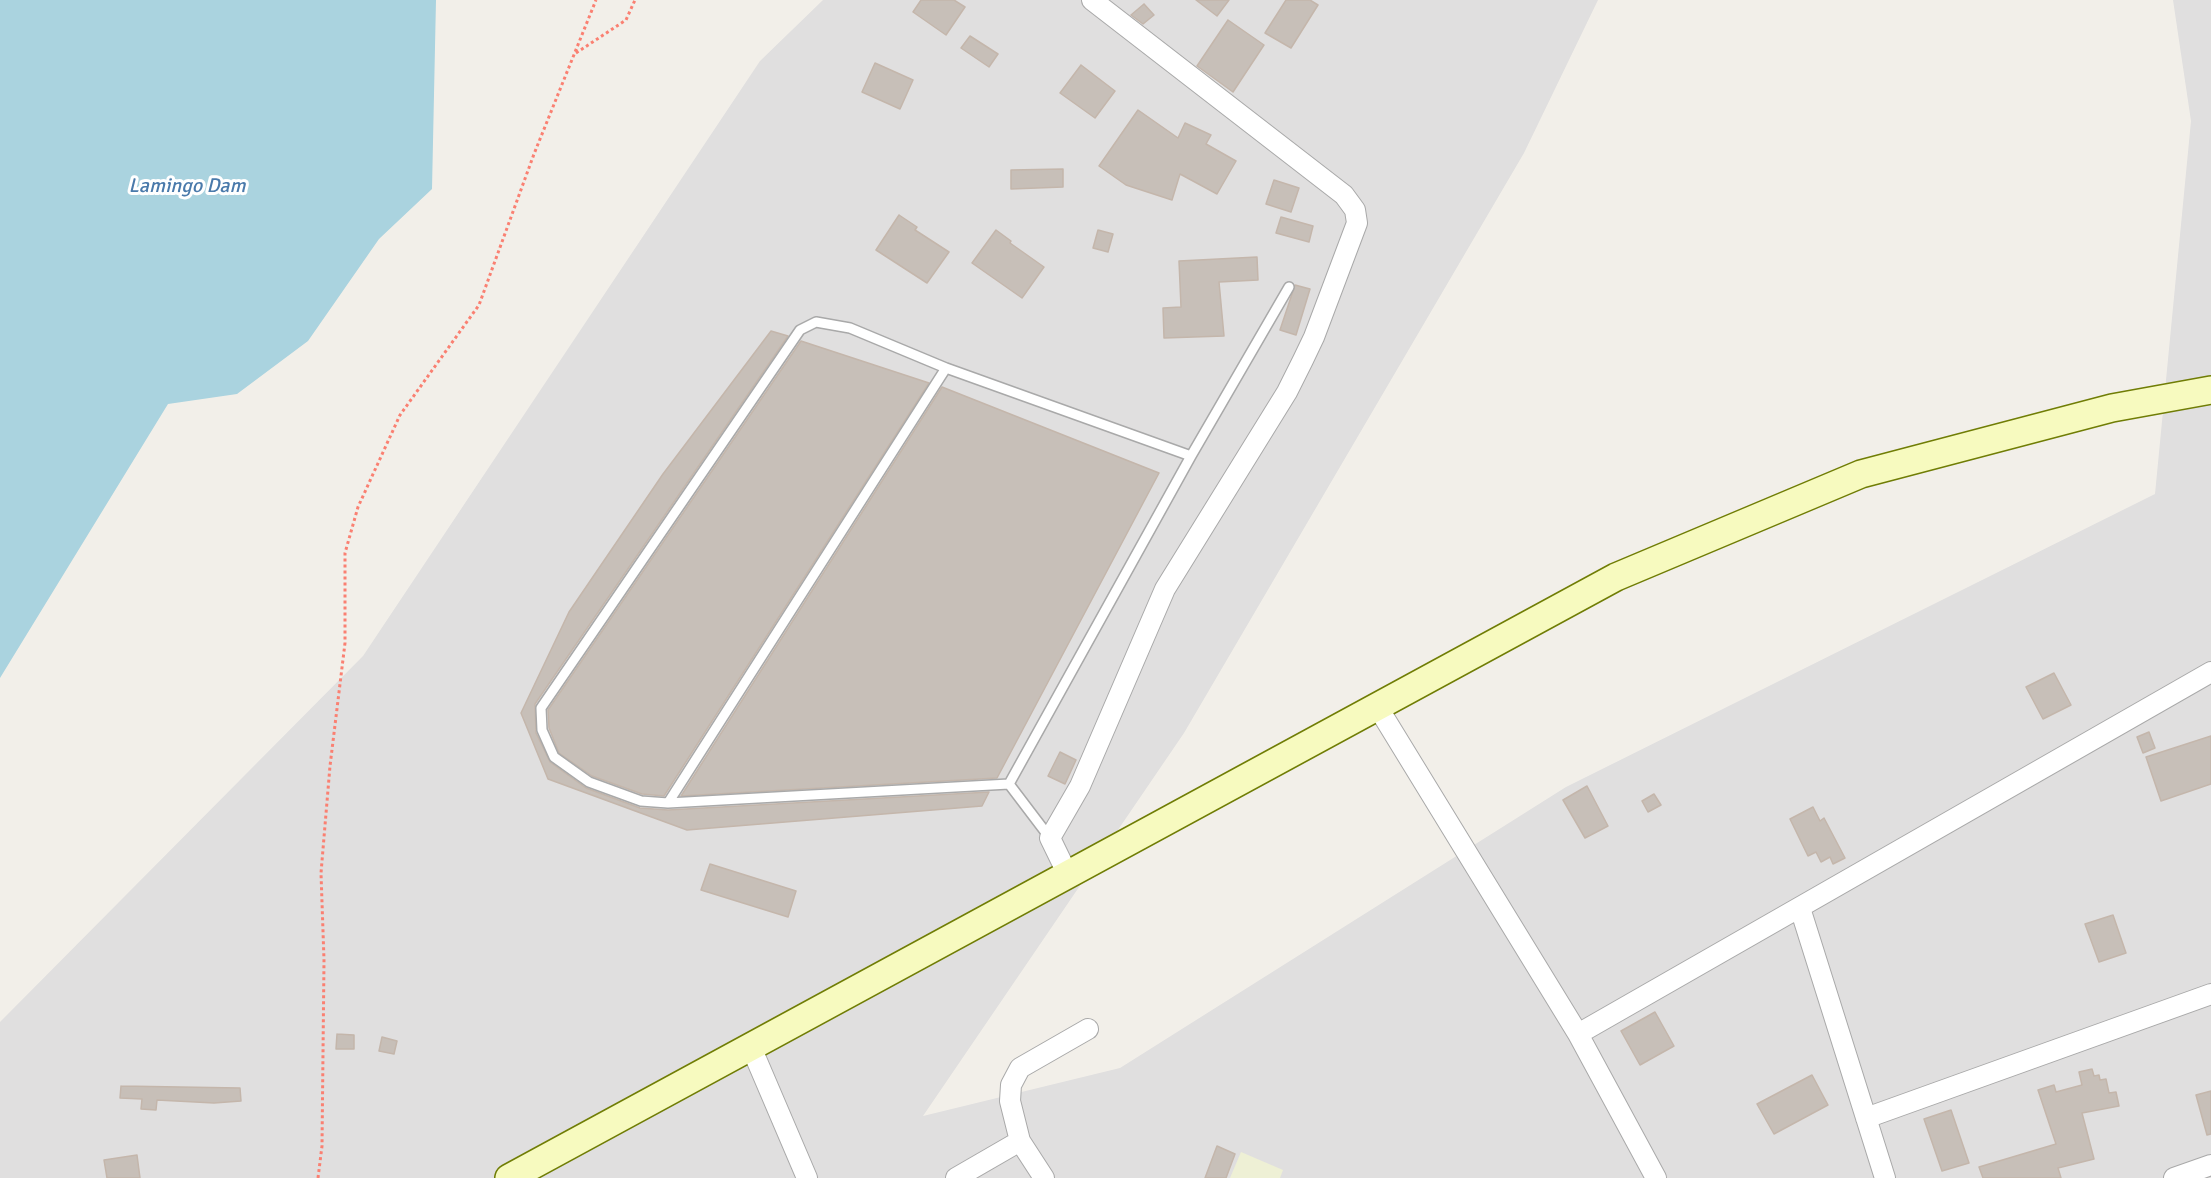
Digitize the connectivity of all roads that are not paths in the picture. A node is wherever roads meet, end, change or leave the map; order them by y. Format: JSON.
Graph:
{"nodes":[{"id":1,"x":1092,"y":0,"type":"edge"},
{"id":2,"x":1289,"y":287,"type":"dead end"},
{"id":3,"x":946,"y":368,"type":"junction"},
{"id":4,"x":2211,"y":390,"type":"edge"},
{"id":5,"x":1191,"y":456,"type":"junction"},
{"id":6,"x":2211,"y":672,"type":"edge"},
{"id":7,"x":1377,"y":706,"type":"junction"},
{"id":8,"x":1009,"y":784,"type":"junction"},
{"id":9,"x":668,"y":803,"type":"junction"},
{"id":10,"x":1050,"y":838,"type":"junction"},
{"id":11,"x":1068,"y":875,"type":"junction"},
{"id":12,"x":1800,"y":908,"type":"junction"},
{"id":13,"x":2211,"y":994,"type":"edge"},
{"id":14,"x":1088,"y":1029,"type":"dead end"},
{"id":15,"x":1578,"y":1034,"type":"junction"},
{"id":16,"x":751,"y":1047,"type":"junction"},
{"id":17,"x":1866,"y":1118,"type":"junction"},
{"id":18,"x":1020,"y":1141,"type":"junction"},
{"id":19,"x":2211,"y":1165,"type":"edge"},
{"id":20,"x":509,"y":1178,"type":"edge"},
{"id":21,"x":807,"y":1178,"type":"edge"},
{"id":22,"x":956,"y":1178,"type":"edge"},
{"id":23,"x":1044,"y":1178,"type":"edge"},
{"id":24,"x":1656,"y":1178,"type":"edge"},
{"id":25,"x":1884,"y":1178,"type":"edge"},
{"id":26,"x":2174,"y":1178,"type":"edge"}],
"edges":[{"from":1,"to":10,"type":"street"},
{"from":2,"to":5,"type":"lane"},
{"from":3,"to":5,"type":"lane"},
{"from":3,"to":9,"type":"lane"},
{"from":3,"to":9,"type":"lane"},
{"from":4,"to":7,"type":"main road"},
{"from":5,"to":8,"type":"lane"},
{"from":6,"to":12,"type":"street"},
{"from":7,"to":11,"type":"main road"},
{"from":7,"to":15,"type":"street"},
{"from":8,"to":9,"type":"lane"},
{"from":8,"to":10,"type":"lane"},
{"from":10,"to":11,"type":"street"},
{"from":11,"to":16,"type":"main road"},
{"from":12,"to":15,"type":"street"},
{"from":12,"to":17,"type":"street"},
{"from":13,"to":17,"type":"street"},
{"from":14,"to":18,"type":"street"},
{"from":15,"to":24,"type":"street"},
{"from":16,"to":20,"type":"main road"},
{"from":16,"to":21,"type":"street"},
{"from":17,"to":25,"type":"street"},
{"from":18,"to":22,"type":"street"},
{"from":18,"to":23,"type":"street"},
{"from":19,"to":26,"type":"street"}]}
